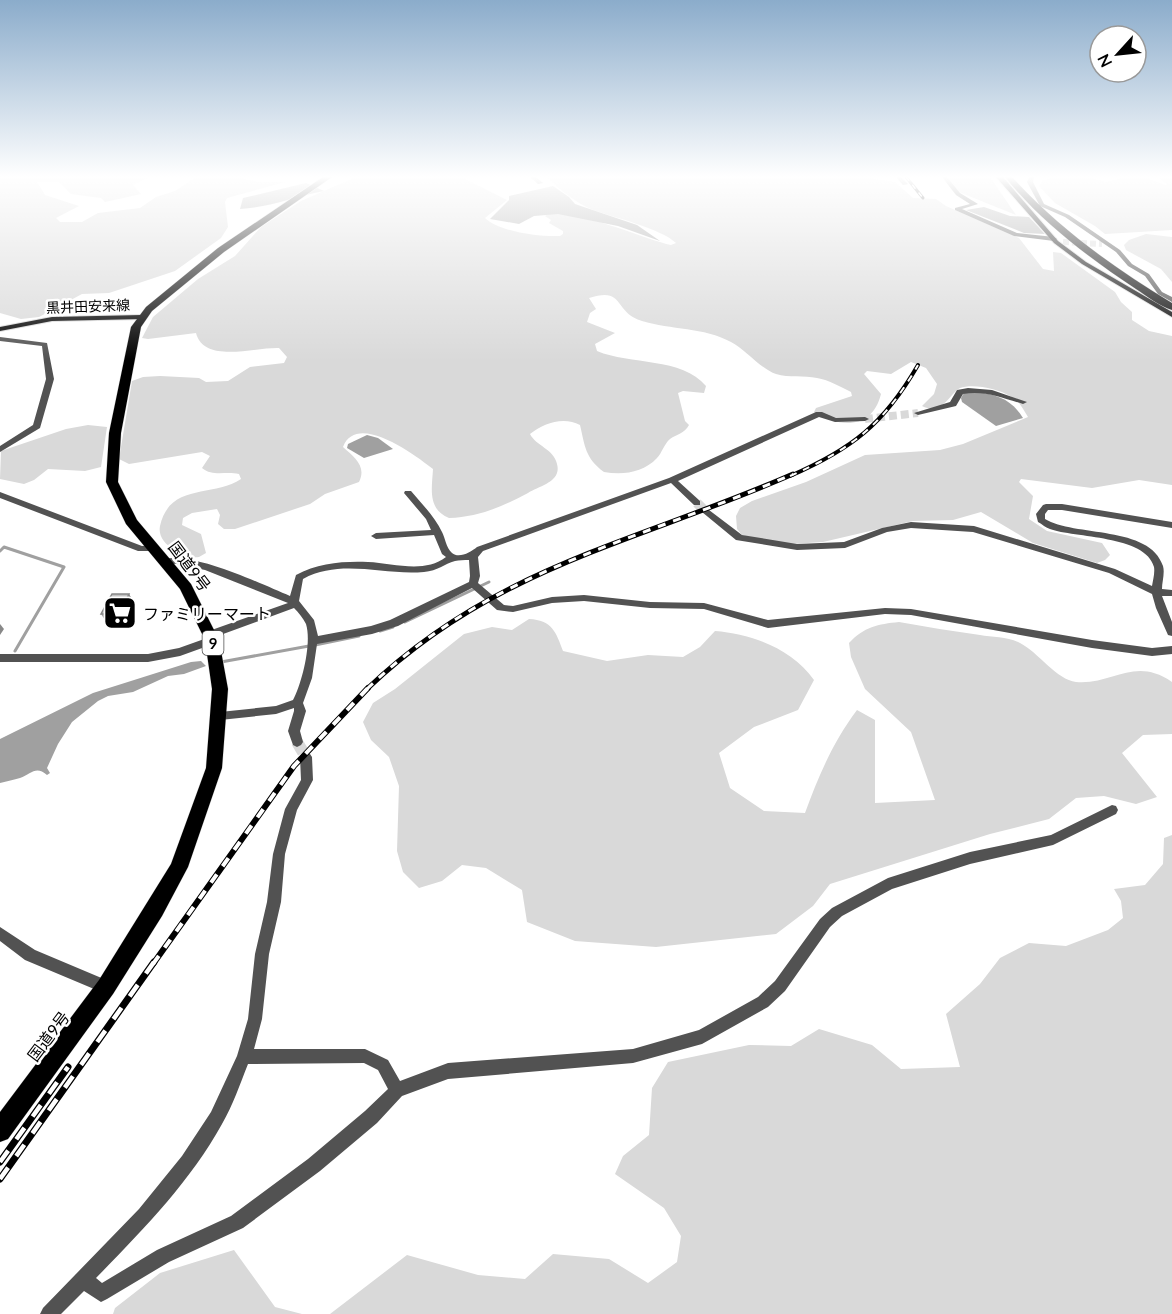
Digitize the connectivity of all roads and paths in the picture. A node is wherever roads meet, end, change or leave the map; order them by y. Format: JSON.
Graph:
{"nodes":[{"id":1,"x":238,"y":238,"type":"edge"},
{"id":2,"x":1039,"y":238,"type":"edge"},
{"id":3,"x":1056,"y":238,"type":"edge"},
{"id":4,"x":1071,"y":238,"type":"edge"},
{"id":5,"x":1100,"y":238,"type":"tunnel mouth"},
{"id":6,"x":1058,"y":241,"type":"junction"},
{"id":7,"x":1102,"y":244,"type":"tunnel mouth"},
{"id":8,"x":1110,"y":245,"type":"junction"},
{"id":9,"x":1172,"y":300,"type":"edge"},
{"id":10,"x":1172,"y":307,"type":"edge"},
{"id":11,"x":1172,"y":315,"type":"edge"},
{"id":12,"x":141,"y":317,"type":"junction"},
{"id":13,"x":0,"y":329,"type":"edge"},
{"id":14,"x":0,"y":339,"type":"edge"},
{"id":15,"x":1023,"y":402,"type":"dead end"},
{"id":16,"x":918,"y":413,"type":"tunnel mouth"},
{"id":17,"x":865,"y":419,"type":"tunnel mouth"},
{"id":18,"x":0,"y":450,"type":"edge"},
{"id":19,"x":672,"y":480,"type":"junction"},
{"id":20,"x":408,"y":494,"type":"dead end"},
{"id":21,"x":0,"y":495,"type":"edge"},
{"id":22,"x":697,"y":503,"type":"tunnel mouth"},
{"id":23,"x":706,"y":512,"type":"tunnel mouth"},
{"id":24,"x":1172,"y":525,"type":"edge"},
{"id":25,"x":438,"y":532,"type":"junction"},
{"id":26,"x":376,"y":536,"type":"dead end"},
{"id":27,"x":153,"y":548,"type":"junction"},
{"id":28,"x":473,"y":556,"type":"junction"},
{"id":29,"x":452,"y":557,"type":"junction"},
{"id":30,"x":166,"y":561,"type":"junction"},
{"id":31,"x":473,"y":584,"type":"junction"},
{"id":32,"x":1157,"y":592,"type":"junction"},
{"id":33,"x":1172,"y":593,"type":"edge"},
{"id":34,"x":295,"y":603,"type":"junction"},
{"id":35,"x":1172,"y":632,"type":"edge"},
{"id":36,"x":211,"y":638,"type":"junction"},
{"id":37,"x":311,"y":644,"type":"junction"},
{"id":38,"x":1172,"y":650,"type":"edge"},
{"id":39,"x":0,"y":657,"type":"edge"},
{"id":40,"x":297,"y":703,"type":"junction"},
{"id":41,"x":220,"y":716,"type":"junction"},
{"id":42,"x":297,"y":742,"type":"tunnel mouth"},
{"id":43,"x":306,"y":757,"type":"tunnel mouth"},
{"id":44,"x":1112,"y":810,"type":"dead end"},
{"id":45,"x":0,"y":933,"type":"edge"},
{"id":46,"x":106,"y":987,"type":"junction"},
{"id":47,"x":244,"y":1057,"type":"junction"},
{"id":48,"x":397,"y":1090,"type":"junction"},
{"id":49,"x":0,"y":1131,"type":"edge"},
{"id":50,"x":84,"y":1280,"type":"junction"},
{"id":51,"x":49,"y":1314,"type":"edge"}],
"edges":[{"from":1,"to":12,"type":"highway"},
{"from":2,"to":6,"type":"street"},
{"from":3,"to":6,"type":"main road"},
{"from":4,"to":10,"type":"highway"},
{"from":5,"to":8,"type":"street"},
{"from":6,"to":11,"type":"main road"},
{"from":7,"to":8,"type":"street"},
{"from":8,"to":9,"type":"street"},
{"from":12,"to":13,"type":"main road","name":"黒井田安来線"},
{"from":12,"to":27,"type":"highway","name":"国道9号","number":"9"},
{"from":14,"to":18,"type":"street"},
{"from":15,"to":16,"type":"street"},
{"from":17,"to":19,"type":"street"},
{"from":19,"to":22,"type":"street"},
{"from":19,"to":28,"type":"street"},
{"from":20,"to":25,"type":"street"},
{"from":21,"to":27,"type":"street"},
{"from":23,"to":32,"type":"street"},
{"from":24,"to":32,"type":"street"},
{"from":25,"to":26,"type":"street"},
{"from":25,"to":29,"type":"street"},
{"from":27,"to":30,"type":"highway","name":"国道9号","number":"9"},
{"from":28,"to":29,"type":"street"},
{"from":28,"to":31,"type":"street"},
{"from":29,"to":34,"type":"street"},
{"from":30,"to":34,"type":"street"},
{"from":30,"to":36,"type":"highway","name":"国道9号","number":"9"},
{"from":31,"to":37,"type":"street"},
{"from":31,"to":38,"type":"street"},
{"from":32,"to":33,"type":"street"},
{"from":32,"to":35,"type":"street"},
{"from":34,"to":36,"type":"street"},
{"from":34,"to":37,"type":"street"},
{"from":36,"to":39,"type":"street"},
{"from":36,"to":41,"type":"highway","name":"国道9号","number":"9"},
{"from":37,"to":40,"type":"street"},
{"from":40,"to":41,"type":"street"},
{"from":40,"to":42,"type":"street"},
{"from":41,"to":46,"type":"highway","name":"国道9号","number":"9"},
{"from":43,"to":47,"type":"street"},
{"from":44,"to":48,"type":"street"},
{"from":45,"to":46,"type":"street"},
{"from":46,"to":49,"type":"highway","name":"国道9号","number":"9"},
{"from":47,"to":48,"type":"street"},
{"from":47,"to":50,"type":"street"},
{"from":48,"to":50,"type":"street"},
{"from":50,"to":51,"type":"street"}]}
